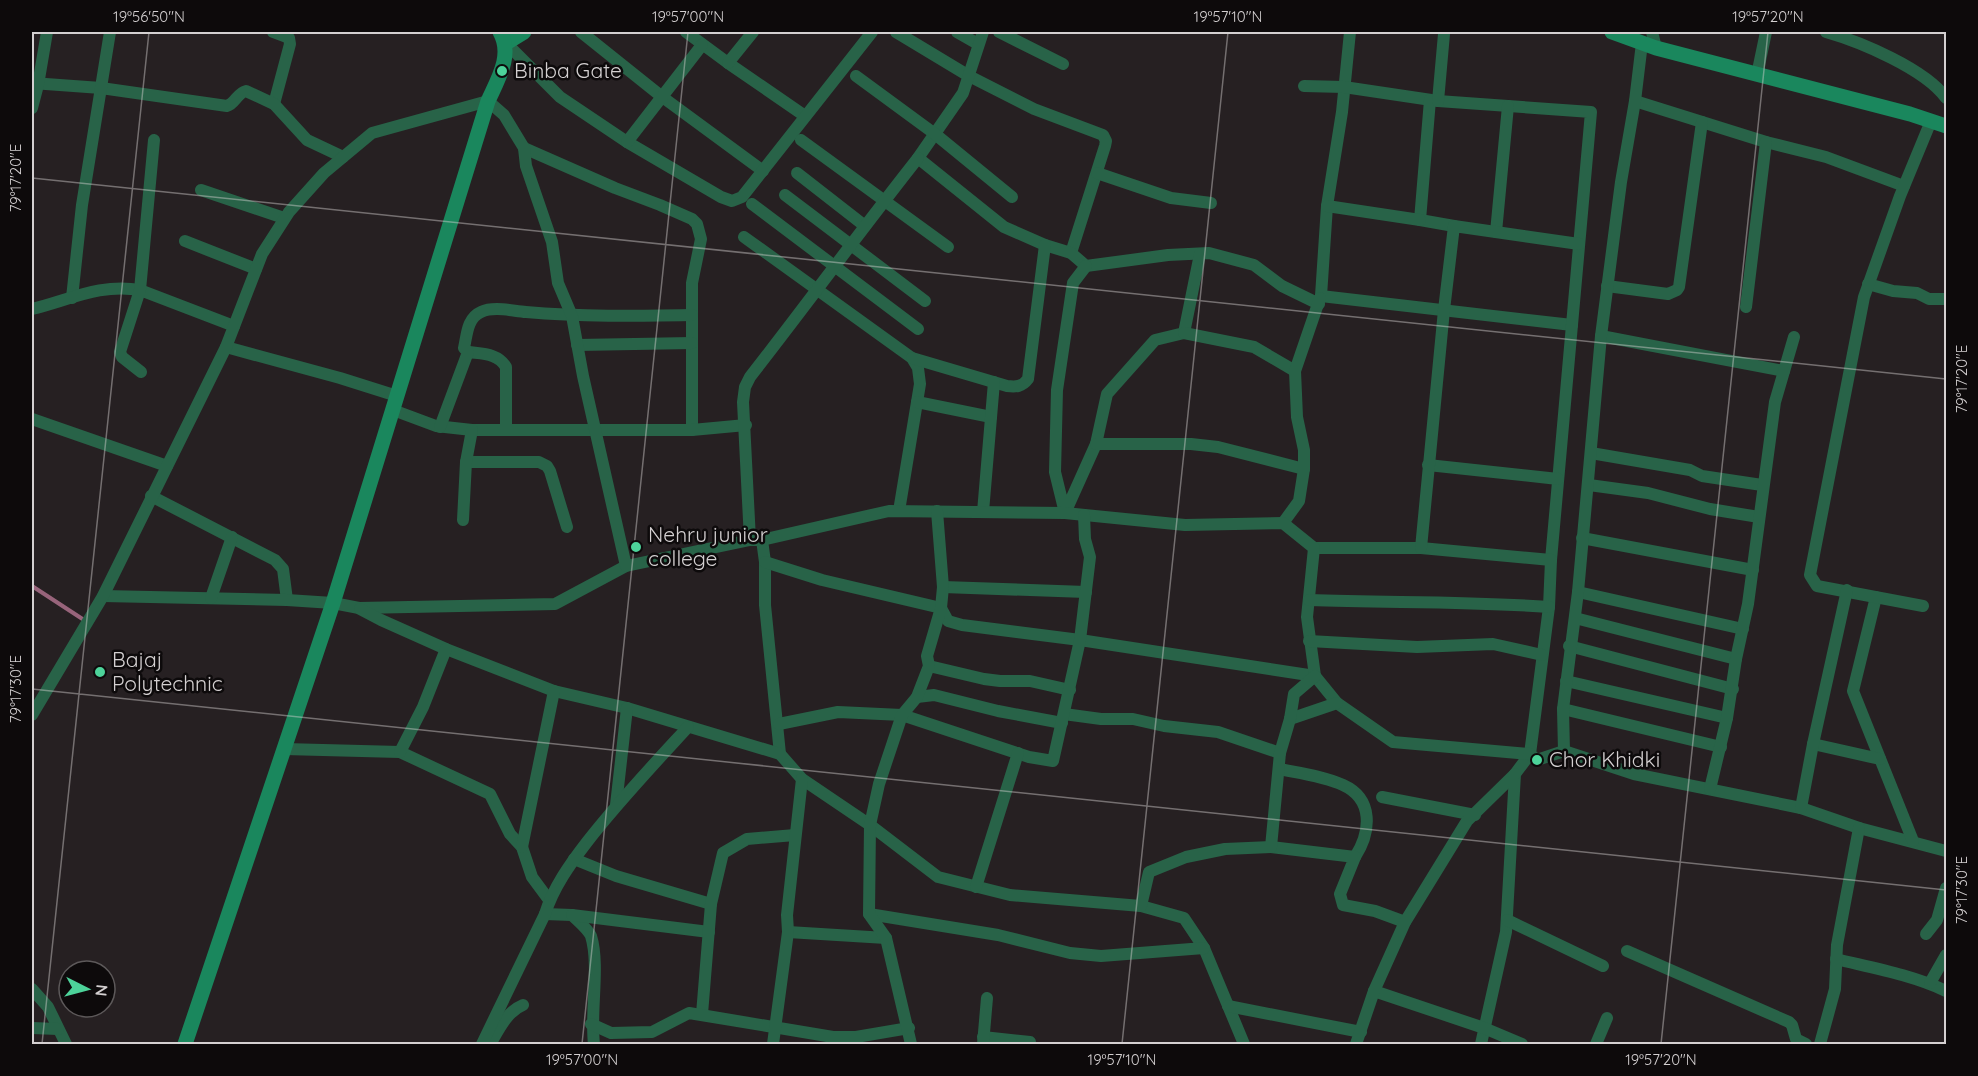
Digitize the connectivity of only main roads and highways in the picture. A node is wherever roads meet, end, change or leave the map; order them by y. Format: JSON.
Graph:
{"nodes":[{"id":1,"x":524,"y":32,"type":"edge"},
{"id":2,"x":1612,"y":32,"type":"edge"},
{"id":3,"x":503,"y":37,"type":"edge"},
{"id":4,"x":1650,"y":41,"type":"edge"},
{"id":5,"x":1947,"y":126,"type":"edge"},
{"id":6,"x":185,"y":1044,"type":"edge"}],
"edges":[{"from":1,"to":3,"type":"main road"},
{"from":2,"to":4,"type":"main road"},
{"from":3,"to":6,"type":"main road"},
{"from":4,"to":5,"type":"main road"}]}
